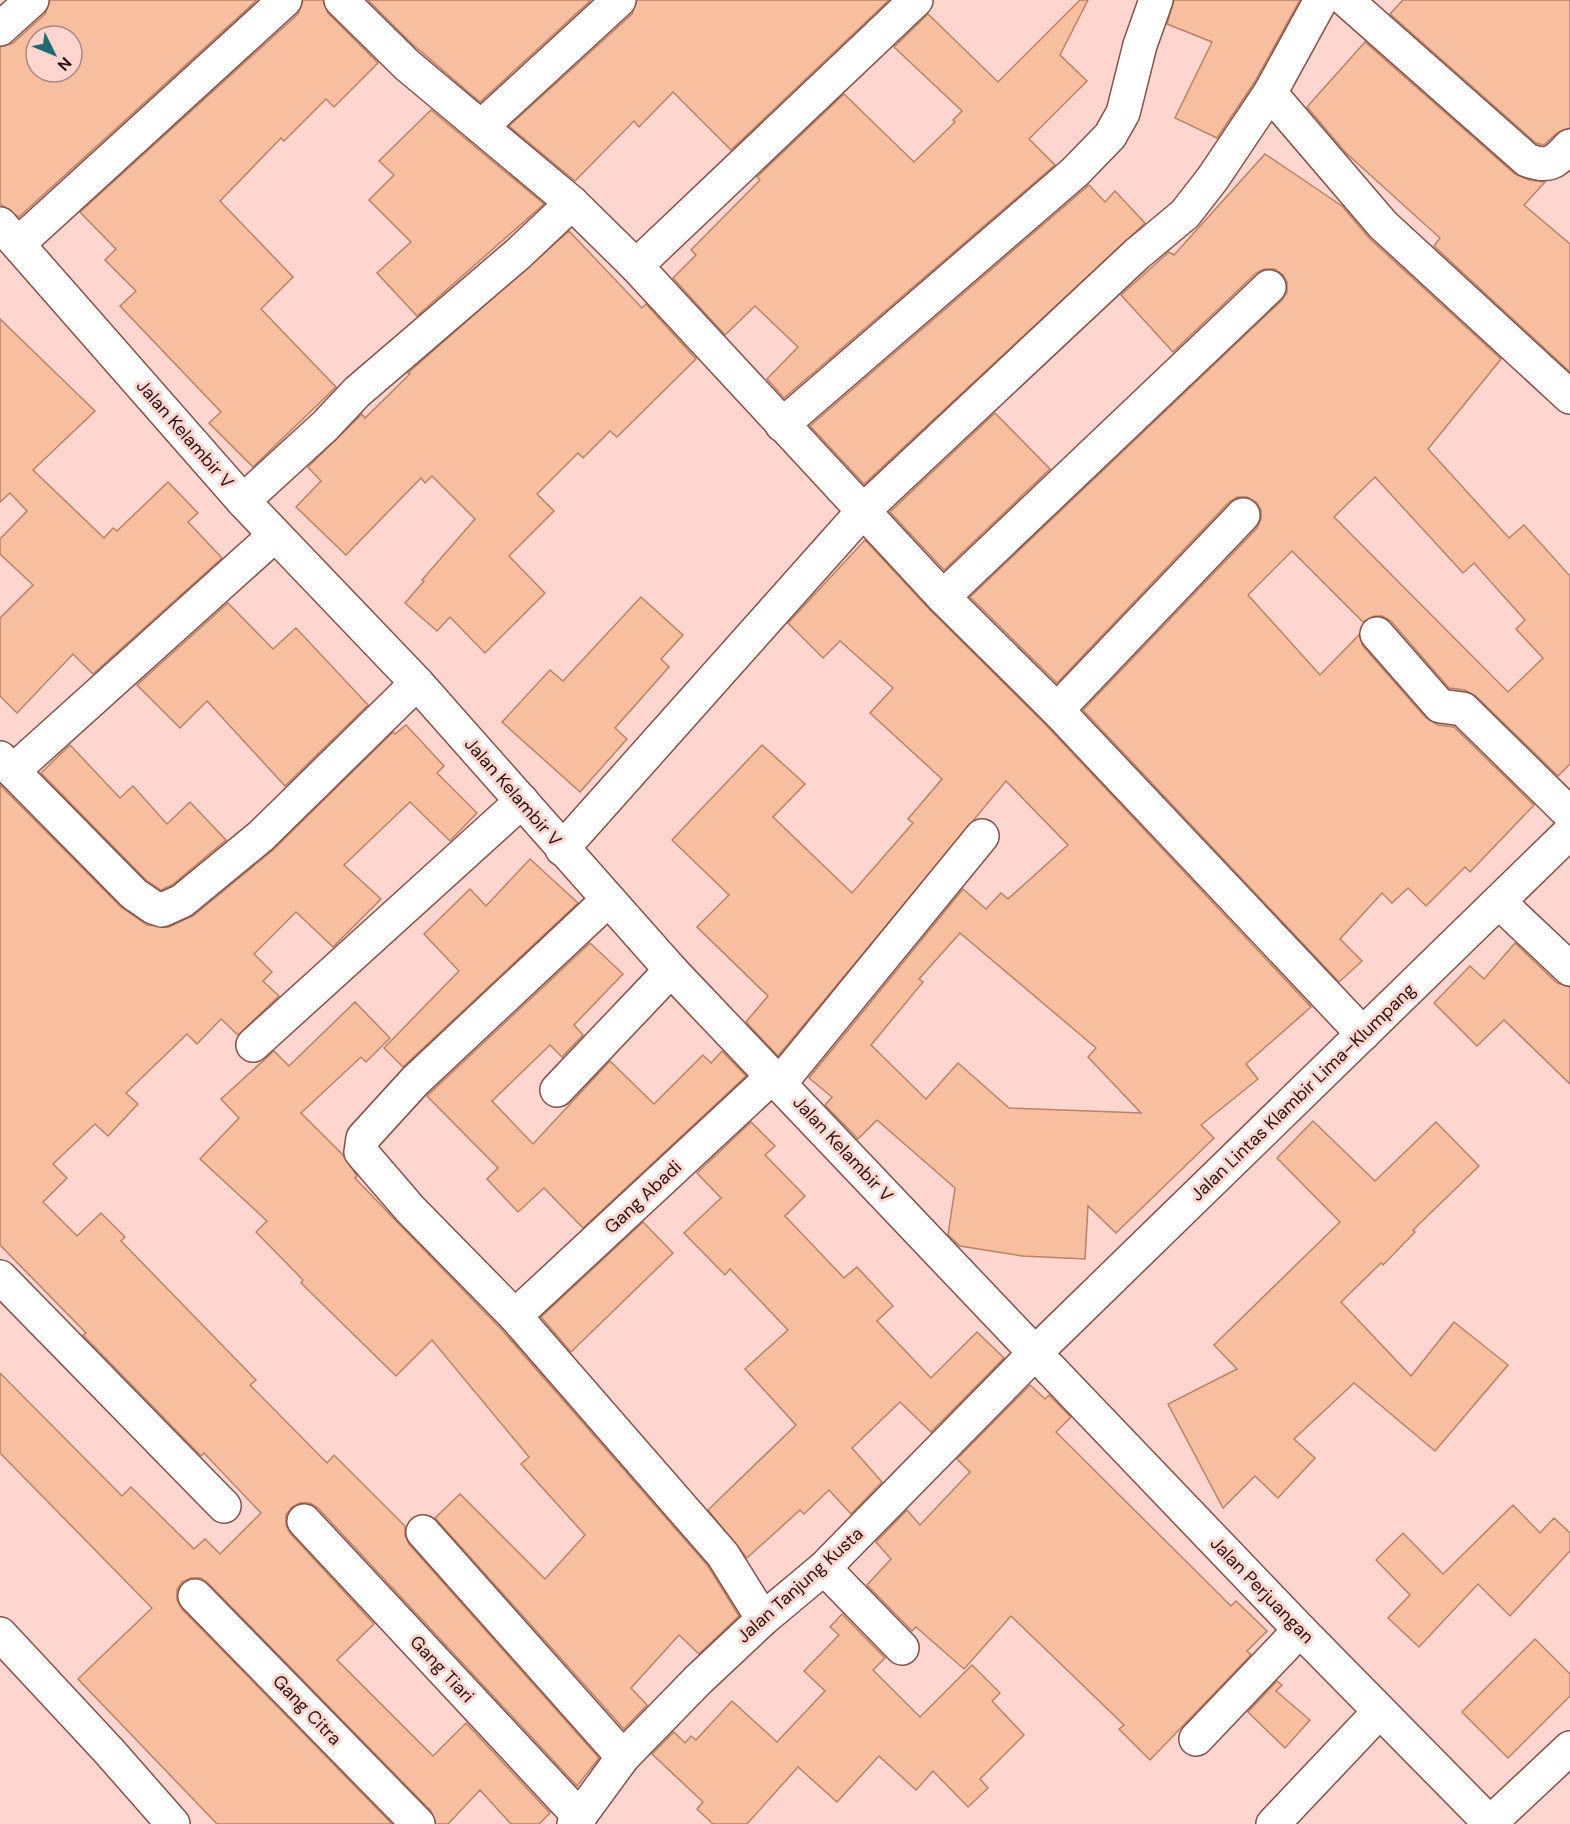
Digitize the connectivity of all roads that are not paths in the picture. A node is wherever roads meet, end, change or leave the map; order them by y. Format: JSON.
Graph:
{"nodes":[{"id":1,"x":32,"y":0,"type":"edge"},
{"id":2,"x":285,"y":0,"type":"edge"},
{"id":3,"x":341,"y":0,"type":"edge"},
{"id":4,"x":619,"y":0,"type":"edge"},
{"id":5,"x":916,"y":0,"type":"edge"},
{"id":6,"x":1156,"y":0,"type":"edge"},
{"id":7,"x":1321,"y":0,"type":"edge"},
{"id":8,"x":1346,"y":0,"type":"edge"},
{"id":9,"x":0,"y":29,"type":"edge"},
{"id":10,"x":1270,"y":93,"type":"junction"},
{"id":11,"x":481,"y":127,"type":"junction"},
{"id":12,"x":1570,"y":146,"type":"edge"},
{"id":13,"x":572,"y":203,"type":"junction"},
{"id":14,"x":9,"y":234,"type":"edge"},
{"id":15,"x":636,"y":266,"type":"junction"},
{"id":16,"x":1269,"y":287,"type":"dead end"},
{"id":17,"x":1570,"y":397,"type":"edge"},
{"id":18,"x":782,"y":425,"type":"junction"},
{"id":19,"x":243,"y":501,"type":"junction"},
{"id":20,"x":864,"y":510,"type":"junction"},
{"id":21,"x":1243,"y":515,"type":"dead end"},
{"id":22,"x":275,"y":535,"type":"junction"},
{"id":23,"x":942,"y":597,"type":"junction"},
{"id":24,"x":1377,"y":634,"type":"dead end"},
{"id":25,"x":417,"y":682,"type":"junction"},
{"id":26,"x":1057,"y":710,"type":"junction"},
{"id":27,"x":6,"y":765,"type":"edge"},
{"id":28,"x":522,"y":801,"type":"junction"},
{"id":29,"x":1570,"y":814,"type":"edge"},
{"id":30,"x":1570,"y":832,"type":"edge"},
{"id":31,"x":982,"y":836,"type":"dead end"},
{"id":32,"x":562,"y":849,"type":"junction"},
{"id":33,"x":608,"y":900,"type":"junction"},
{"id":34,"x":1499,"y":902,"type":"junction"},
{"id":35,"x":1570,"y":969,"type":"edge"},
{"id":36,"x":671,"y":970,"type":"junction"},
{"id":37,"x":1363,"y":1034,"type":"junction"},
{"id":38,"x":253,"y":1045,"type":"dead end"},
{"id":39,"x":776,"y":1080,"type":"junction"},
{"id":40,"x":557,"y":1090,"type":"dead end"},
{"id":41,"x":0,"y":1276,"type":"edge"},
{"id":42,"x":515,"y":1316,"type":"junction"},
{"id":43,"x":1035,"y":1353,"type":"junction"},
{"id":44,"x":224,"y":1506,"type":"dead end"},
{"id":45,"x":304,"y":1521,"type":"dead end"},
{"id":46,"x":423,"y":1532,"type":"dead end"},
{"id":47,"x":824,"y":1568,"type":"junction"},
{"id":48,"x":195,"y":1596,"type":"dead end"},
{"id":49,"x":763,"y":1619,"type":"junction"},
{"id":50,"x":1300,"y":1630,"type":"junction"},
{"id":51,"x":0,"y":1634,"type":"edge"},
{"id":52,"x":902,"y":1648,"type":"dead end"},
{"id":53,"x":1379,"y":1712,"type":"junction"},
{"id":54,"x":1196,"y":1739,"type":"dead end"},
{"id":55,"x":1570,"y":1748,"type":"edge"},
{"id":56,"x":623,"y":1757,"type":"junction"},
{"id":57,"x":577,"y":1821,"type":"edge"},
{"id":58,"x":1491,"y":1823,"type":"edge"},
{"id":59,"x":173,"y":1824,"type":"edge"},
{"id":60,"x":418,"y":1824,"type":"edge"},
{"id":61,"x":1273,"y":1824,"type":"edge"}],
"edges":[{"from":1,"to":9,"type":"street"},
{"from":2,"to":14,"type":"street"},
{"from":3,"to":11,"type":"street"},
{"from":4,"to":11,"type":"street"},
{"from":5,"to":15,"type":"street"},
{"from":6,"to":18,"type":"street"},
{"from":7,"to":10,"type":"street"},
{"from":8,"to":12,"type":"street"},
{"from":10,"to":17,"type":"street"},
{"from":10,"to":20,"type":"street"},
{"from":11,"to":13,"type":"street"},
{"from":13,"to":15,"type":"street"},
{"from":13,"to":19,"type":"street"},
{"from":14,"to":19,"type":"street","name":"Jalan Kelambir V"},
{"from":15,"to":18,"type":"street"},
{"from":16,"to":23,"type":"street"},
{"from":18,"to":20,"type":"street"},
{"from":19,"to":22,"type":"street","name":"Jalan Kelambir V"},
{"from":20,"to":23,"type":"street"},
{"from":20,"to":32,"type":"street"},
{"from":21,"to":26,"type":"street"},
{"from":22,"to":25,"type":"street","name":"Jalan Kelambir V"},
{"from":22,"to":27,"type":"street"},
{"from":23,"to":26,"type":"street"},
{"from":24,"to":29,"type":"street"},
{"from":25,"to":27,"type":"street"},
{"from":25,"to":28,"type":"street","name":"Jalan Kelambir V"},
{"from":26,"to":37,"type":"street"},
{"from":28,"to":32,"type":"street","name":"Jalan Kelambir V"},
{"from":28,"to":38,"type":"street"},
{"from":30,"to":34,"type":"street","name":"Jalan Lintas Klambir Lima–Klumpang"},
{"from":31,"to":39,"type":"street","name":"Gang Abadi"},
{"from":32,"to":33,"type":"street","name":"Jalan Kelambir V"},
{"from":33,"to":36,"type":"street","name":"Jalan Kelambir V"},
{"from":33,"to":42,"type":"street"},
{"from":34,"to":35,"type":"street"},
{"from":34,"to":37,"type":"street","name":"Jalan Lintas Klambir Lima–Klumpang"},
{"from":36,"to":39,"type":"street","name":"Jalan Kelambir V"},
{"from":36,"to":40,"type":"street"},
{"from":37,"to":43,"type":"street","name":"Jalan Lintas Klambir Lima–Klumpang"},
{"from":39,"to":42,"type":"street","name":"Gang Abadi"},
{"from":39,"to":43,"type":"street","name":"Jalan Kelambir V"},
{"from":41,"to":44,"type":"street"},
{"from":42,"to":49,"type":"street"},
{"from":43,"to":47,"type":"street","name":"Jalan Tanjung Kusta"},
{"from":43,"to":50,"type":"street","name":"Jalan Perjuangan"},
{"from":45,"to":57,"type":"street","name":"Gang Tiari"},
{"from":46,"to":56,"type":"street"},
{"from":47,"to":49,"type":"street","name":"Jalan Tanjung Kusta"},
{"from":47,"to":52,"type":"street"},
{"from":48,"to":60,"type":"street","name":"Gang Citra"},
{"from":49,"to":56,"type":"street","name":"Jalan Tanjung Kusta"},
{"from":50,"to":53,"type":"street","name":"Jalan Perjuangan"},
{"from":50,"to":54,"type":"street"},
{"from":51,"to":59,"type":"street"},
{"from":53,"to":58,"type":"street","name":"Jalan Perjuangan"},
{"from":53,"to":61,"type":"street"},
{"from":55,"to":58,"type":"street"},
{"from":56,"to":57,"type":"street","name":"Jalan Tanjung Kusta"}]}
